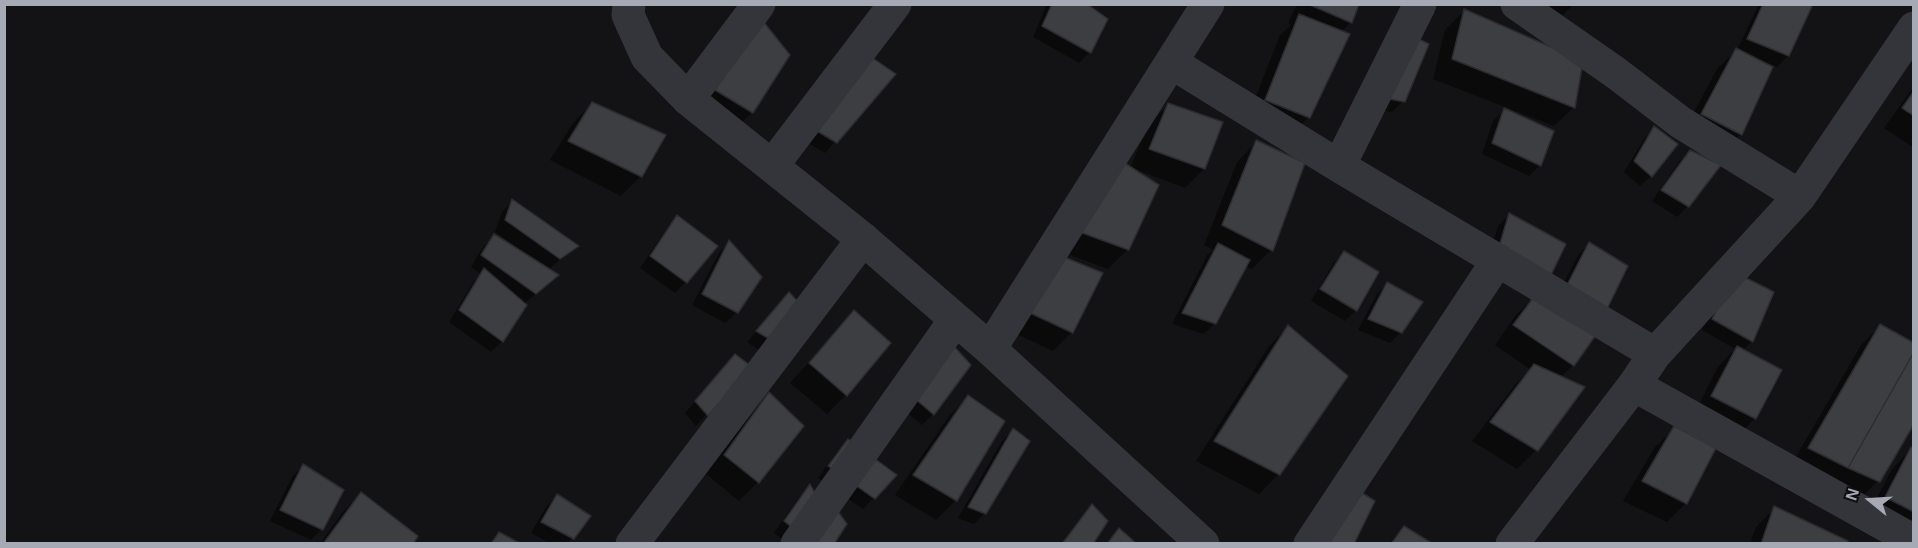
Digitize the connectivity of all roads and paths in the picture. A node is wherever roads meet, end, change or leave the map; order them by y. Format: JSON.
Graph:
{"nodes":[{"id":1,"x":629,"y":4,"type":"edge"},
{"id":2,"x":759,"y":4,"type":"edge"},
{"id":3,"x":895,"y":4,"type":"edge"},
{"id":4,"x":1208,"y":4,"type":"edge"},
{"id":5,"x":1420,"y":4,"type":"edge"},
{"id":6,"x":1517,"y":4,"type":"edge"},
{"id":7,"x":1914,"y":28,"type":"edge"},
{"id":8,"x":1172,"y":63,"type":"junction"},
{"id":9,"x":688,"y":99,"type":"junction"},
{"id":10,"x":772,"y":166,"type":"junction"},
{"id":11,"x":1339,"y":166,"type":"junction"},
{"id":12,"x":1800,"y":196,"type":"junction"},
{"id":13,"x":863,"y":239,"type":"junction"},
{"id":14,"x":1498,"y":260,"type":"junction"},
{"id":15,"x":955,"y":320,"type":"junction"},
{"id":16,"x":990,"y":349,"type":"junction"},
{"id":17,"x":1655,"y":354,"type":"junction"},
{"id":18,"x":1634,"y":385,"type":"junction"},
{"id":19,"x":1914,"y":541,"type":"edge"},
{"id":20,"x":632,"y":543,"type":"edge"},
{"id":21,"x":797,"y":543,"type":"edge"},
{"id":22,"x":1203,"y":543,"type":"edge"},
{"id":23,"x":1310,"y":543,"type":"edge"},
{"id":24,"x":1512,"y":543,"type":"edge"}],
"edges":[{"from":1,"to":9,"type":"street"},
{"from":2,"to":9,"type":"street"},
{"from":3,"to":10,"type":"street"},
{"from":4,"to":8,"type":"street"},
{"from":5,"to":11,"type":"street"},
{"from":6,"to":12,"type":"street"},
{"from":7,"to":12,"type":"street"},
{"from":8,"to":11,"type":"street"},
{"from":8,"to":16,"type":"street"},
{"from":9,"to":10,"type":"street"},
{"from":10,"to":13,"type":"street"},
{"from":11,"to":14,"type":"street"},
{"from":12,"to":17,"type":"street"},
{"from":13,"to":15,"type":"street"},
{"from":13,"to":20,"type":"street"},
{"from":14,"to":17,"type":"street"},
{"from":14,"to":23,"type":"street"},
{"from":15,"to":16,"type":"street"},
{"from":15,"to":21,"type":"street"},
{"from":16,"to":22,"type":"street"},
{"from":17,"to":18,"type":"street"},
{"from":18,"to":19,"type":"street"},
{"from":18,"to":24,"type":"street"}]}
